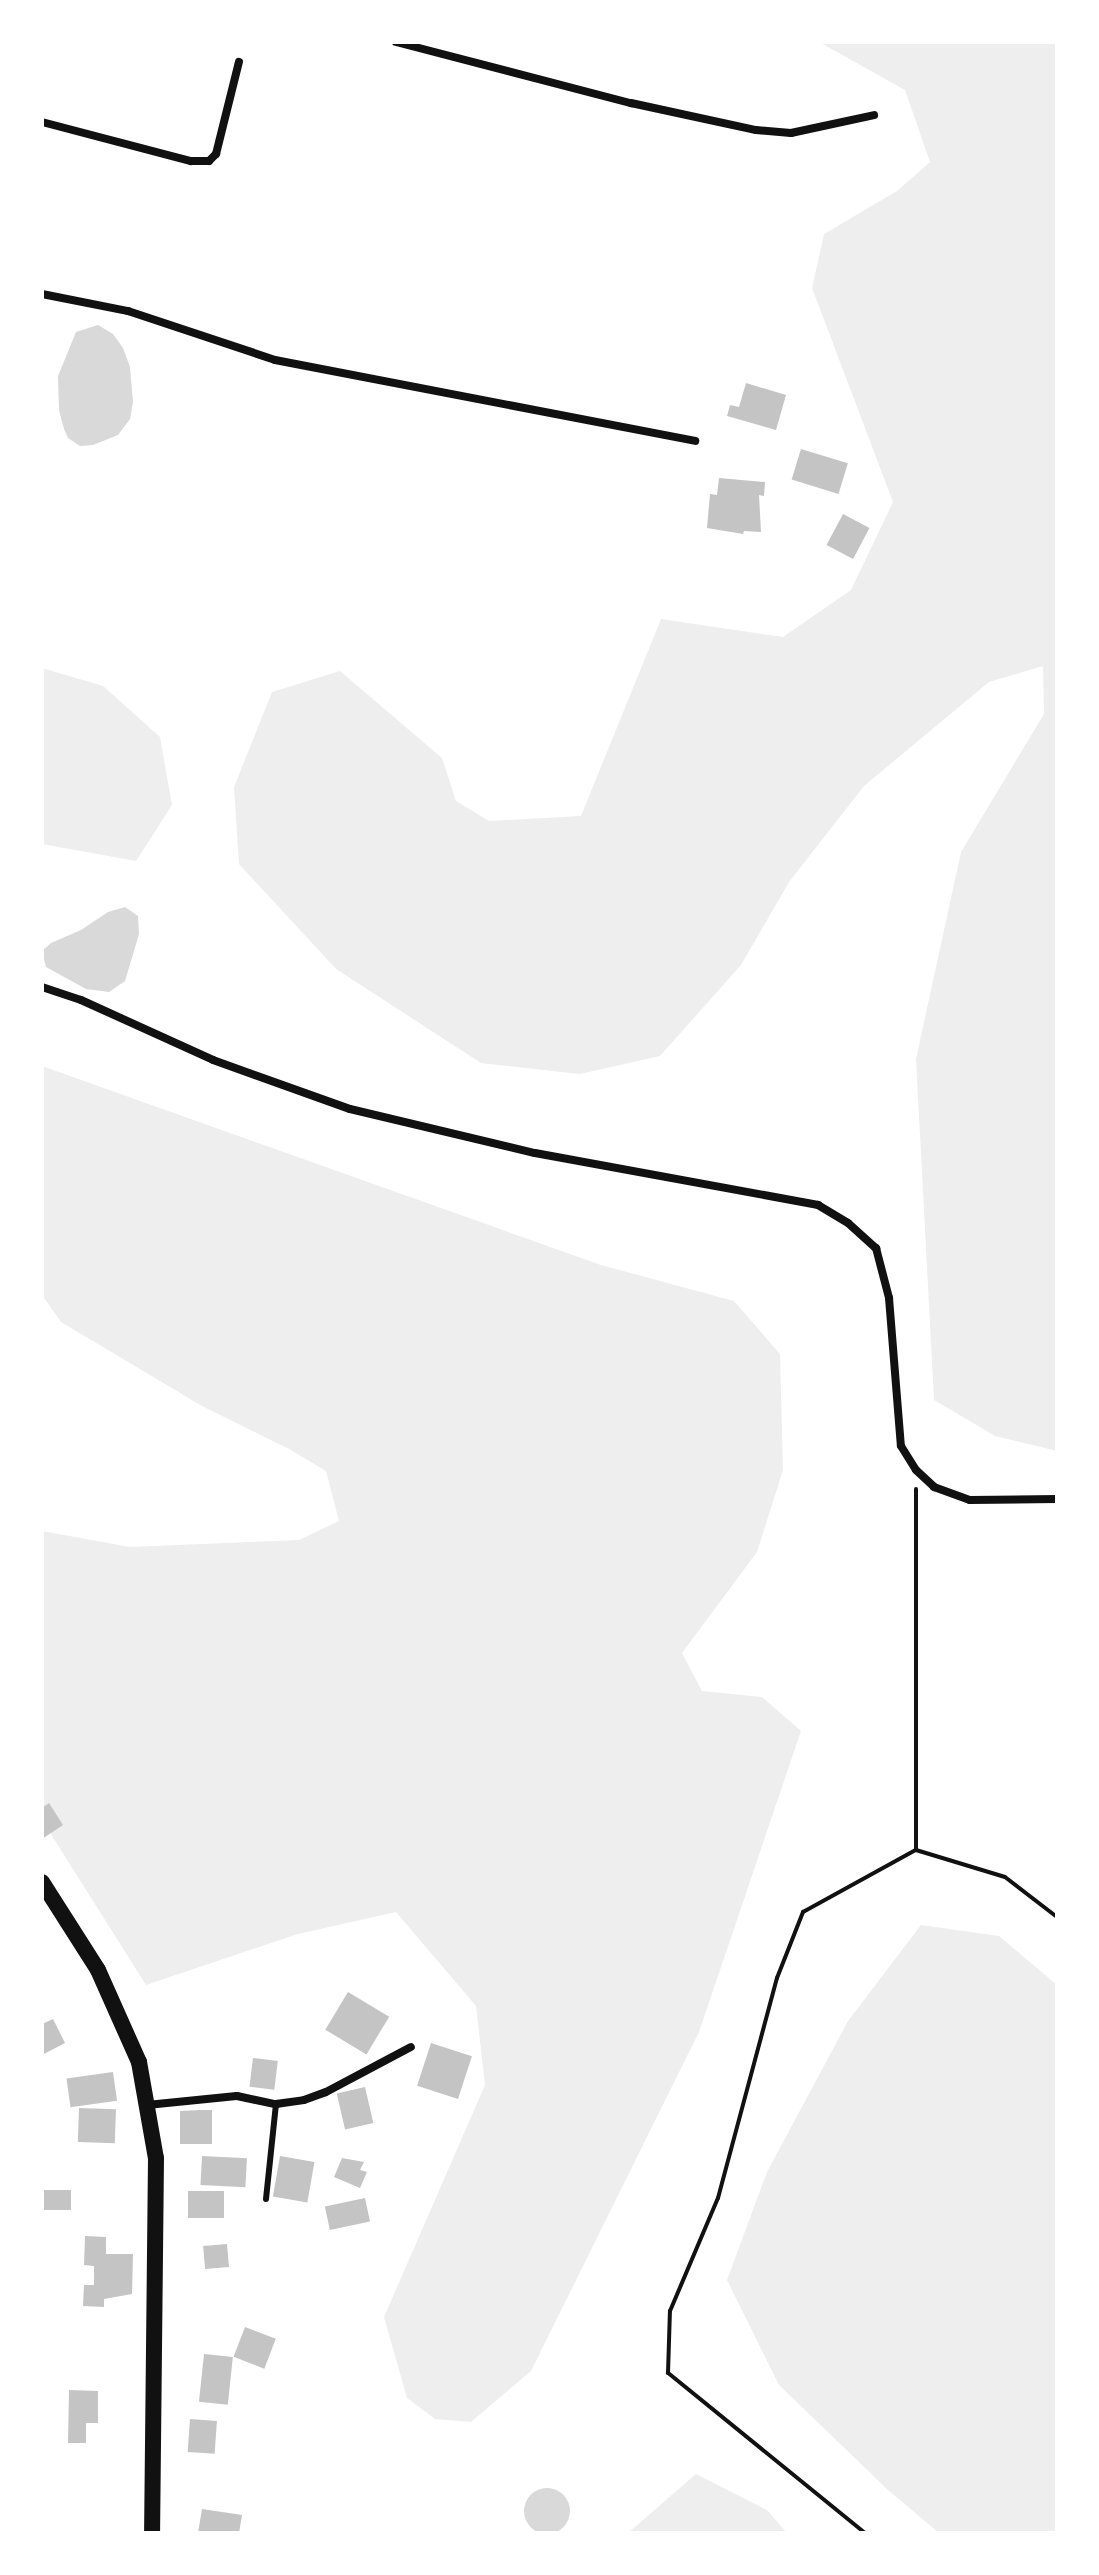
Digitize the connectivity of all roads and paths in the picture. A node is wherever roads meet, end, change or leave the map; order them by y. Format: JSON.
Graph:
{"nodes":[{"id":1,"x":396,"y":42,"type":"edge"},
{"id":2,"x":410,"y":44,"type":"edge"},
{"id":3,"x":239,"y":62,"type":"dead end"},
{"id":4,"x":874,"y":115,"type":"dead end"},
{"id":5,"x":42,"y":122,"type":"edge"},
{"id":6,"x":42,"y":294,"type":"edge"},
{"id":7,"x":695,"y":441,"type":"dead end"},
{"id":8,"x":42,"y":987,"type":"edge"},
{"id":9,"x":916,"y":1470,"type":"junction"},
{"id":10,"x":1057,"y":1499,"type":"edge"},
{"id":11,"x":916,"y":1850,"type":"junction"},
{"id":12,"x":42,"y":1882,"type":"edge"},
{"id":13,"x":1057,"y":1917,"type":"edge"},
{"id":14,"x":411,"y":2047,"type":"dead end"},
{"id":15,"x":276,"y":2104,"type":"junction"},
{"id":16,"x":147,"y":2105,"type":"junction"},
{"id":17,"x":266,"y":2199,"type":"dead end"},
{"id":18,"x":152,"y":2533,"type":"edge"},
{"id":19,"x":865,"y":2533,"type":"edge"}],
"edges":[{"from":1,"to":2,"type":"street"},
{"from":2,"to":4,"type":"street"},
{"from":3,"to":5,"type":"street"},
{"from":6,"to":7,"type":"street"},
{"from":8,"to":9,"type":"street"},
{"from":9,"to":10,"type":"street"},
{"from":9,"to":11,"type":"path"},
{"from":11,"to":13,"type":"path"},
{"from":11,"to":19,"type":"path"},
{"from":12,"to":16,"type":"main road"},
{"from":14,"to":15,"type":"street"},
{"from":15,"to":16,"type":"street"},
{"from":15,"to":17,"type":"lane"},
{"from":16,"to":18,"type":"main road"}]}
